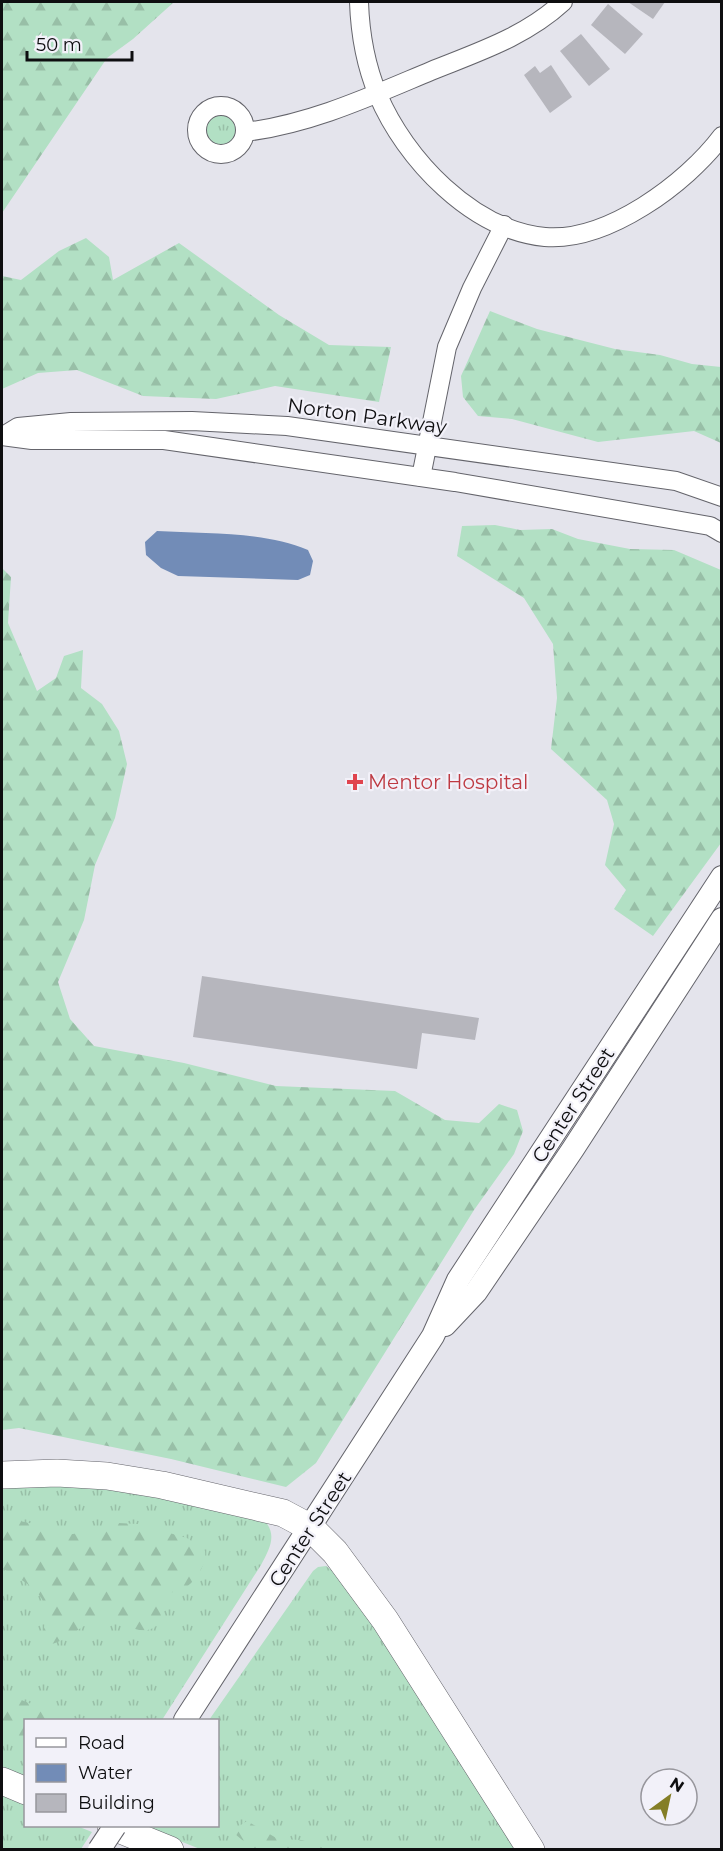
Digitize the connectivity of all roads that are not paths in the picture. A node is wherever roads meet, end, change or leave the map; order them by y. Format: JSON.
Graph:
{"nodes":[{"id":1,"x":359,"y":2,"type":"edge"},
{"id":2,"x":563,"y":2,"type":"edge"},
{"id":3,"x":377,"y":94,"type":"junction"},
{"id":4,"x":245,"y":132,"type":"dead end"},
{"id":5,"x":722,"y":136,"type":"edge"},
{"id":6,"x":504,"y":225,"type":"junction"},
{"id":7,"x":3,"y":436,"type":"edge"},
{"id":8,"x":427,"y":447,"type":"junction"},
{"id":9,"x":421,"y":477,"type":"junction"},
{"id":10,"x":722,"y":496,"type":"edge"},
{"id":11,"x":722,"y":532,"type":"edge"},
{"id":12,"x":722,"y":877,"type":"edge"},
{"id":13,"x":722,"y":919,"type":"edge"},
{"id":14,"x":433,"y":1336,"type":"junction"},
{"id":15,"x":2,"y":1475,"type":"edge"},
{"id":16,"x":311,"y":1528,"type":"junction"},
{"id":17,"x":186,"y":1719,"type":"edge"},
{"id":18,"x":2,"y":1781,"type":"edge"},
{"id":19,"x":24,"y":1790,"type":"edge"},
{"id":20,"x":112,"y":1827,"type":"edge"},
{"id":21,"x":115,"y":1827,"type":"edge"},
{"id":22,"x":99,"y":1850,"type":"edge"},
{"id":23,"x":170,"y":1850,"type":"edge"},
{"id":24,"x":531,"y":1850,"type":"edge"}],
"edges":[{"from":1,"to":3,"type":"street"},
{"from":2,"to":3,"type":"street"},
{"from":3,"to":4,"type":"street"},
{"from":3,"to":6,"type":"street"},
{"from":5,"to":6,"type":"street"},
{"from":6,"to":8,"type":"street"},
{"from":7,"to":8,"type":"street","name":"Norton Parkway"},
{"from":7,"to":9,"type":"street","name":"Norton Parkway"},
{"from":8,"to":9,"type":"street"},
{"from":8,"to":10,"type":"street","name":"Norton Parkway"},
{"from":9,"to":11,"type":"street","name":"Norton Parkway"},
{"from":12,"to":14,"type":"main road","name":"Center Street"},
{"from":13,"to":14,"type":"main road","name":"Center Street"},
{"from":14,"to":16,"type":"main road","name":"Center Street"},
{"from":15,"to":16,"type":"highway"},
{"from":16,"to":17,"type":"main road","name":"Center Street"},
{"from":16,"to":24,"type":"highway"},
{"from":18,"to":19,"type":"highway"},
{"from":20,"to":22,"type":"main road","bridge":true},
{"from":21,"to":23,"type":"highway"}]}
